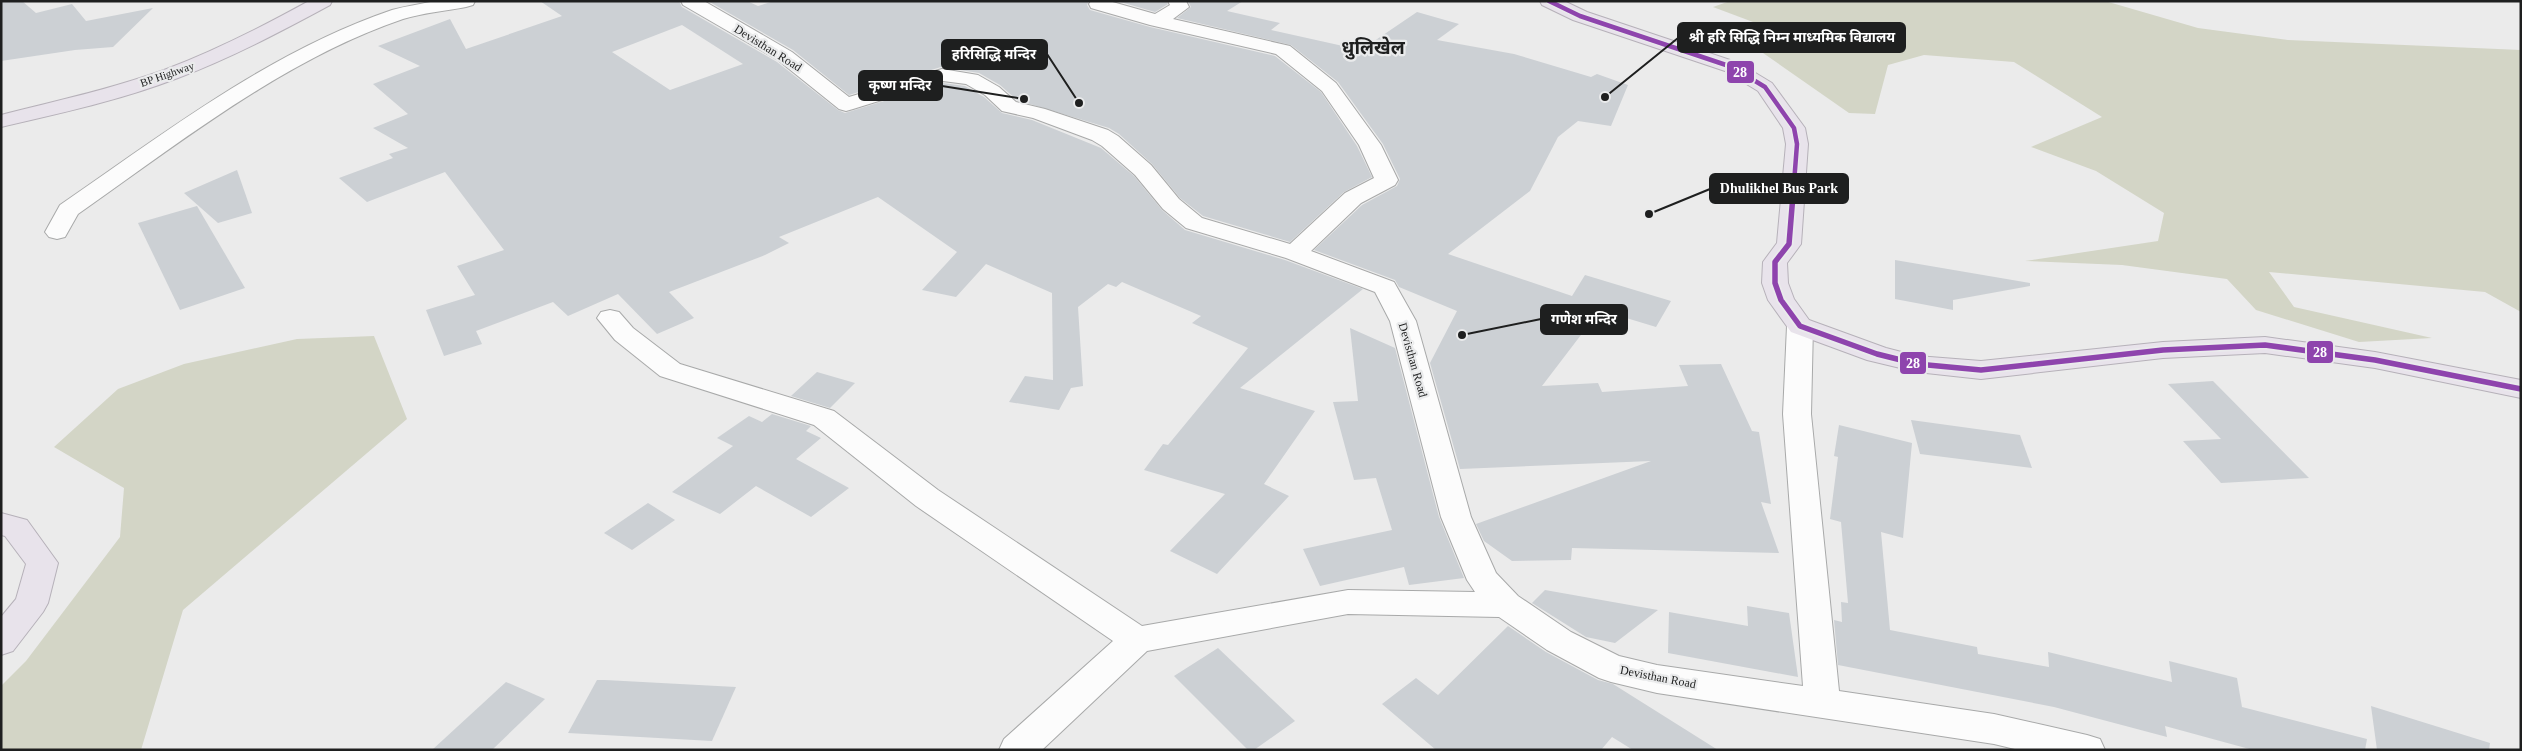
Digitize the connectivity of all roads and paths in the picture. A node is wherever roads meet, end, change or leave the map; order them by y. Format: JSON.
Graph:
{"nodes":[{"id":1,"x":323,"y":1,"type":"edge"},
{"id":2,"x":466,"y":1,"type":"edge"},
{"id":3,"x":690,"y":1,"type":"edge"},
{"id":4,"x":1177,"y":1,"type":"edge"},
{"id":5,"x":1549,"y":1,"type":"edge"},
{"id":6,"x":1098,"y":4,"type":"dead end"},
{"id":7,"x":1157,"y":21,"type":"junction"},
{"id":8,"x":1,"y":121,"type":"edge"},
{"id":9,"x":57,"y":232,"type":"dead end"},
{"id":10,"x":1295,"y":253,"type":"junction"},
{"id":11,"x":610,"y":318,"type":"dead end"},
{"id":12,"x":1800,"y":326,"type":"junction"},
{"id":13,"x":2521,"y":389,"type":"edge"},
{"id":14,"x":1,"y":524,"type":"edge"},
{"id":15,"x":1506,"y":605,"type":"junction"},
{"id":16,"x":1137,"y":640,"type":"junction"},
{"id":17,"x":1,"y":642,"type":"edge"},
{"id":18,"x":1822,"y":702,"type":"junction"},
{"id":19,"x":1017,"y":750,"type":"edge"},
{"id":20,"x":2087,"y":750,"type":"edge"}],
"edges":[{"from":1,"to":8,"type":"highway","name":"BP Highway"},
{"from":2,"to":9,"type":"street"},
{"from":3,"to":10,"type":"street","name":"Devisthan Road"},
{"from":4,"to":7,"type":"street"},
{"from":5,"to":12,"type":"highway"},
{"from":6,"to":7,"type":"street"},
{"from":7,"to":10,"type":"street"},
{"from":10,"to":15,"type":"street","name":"Devisthan Road"},
{"from":11,"to":16,"type":"street"},
{"from":12,"to":13,"type":"highway"},
{"from":12,"to":18,"type":"street"},
{"from":14,"to":17,"type":"highway"},
{"from":15,"to":16,"type":"street"},
{"from":15,"to":18,"type":"street","name":"Devisthan Road"},
{"from":16,"to":19,"type":"street"},
{"from":18,"to":20,"type":"street","name":"Devisthan Road"}]}
